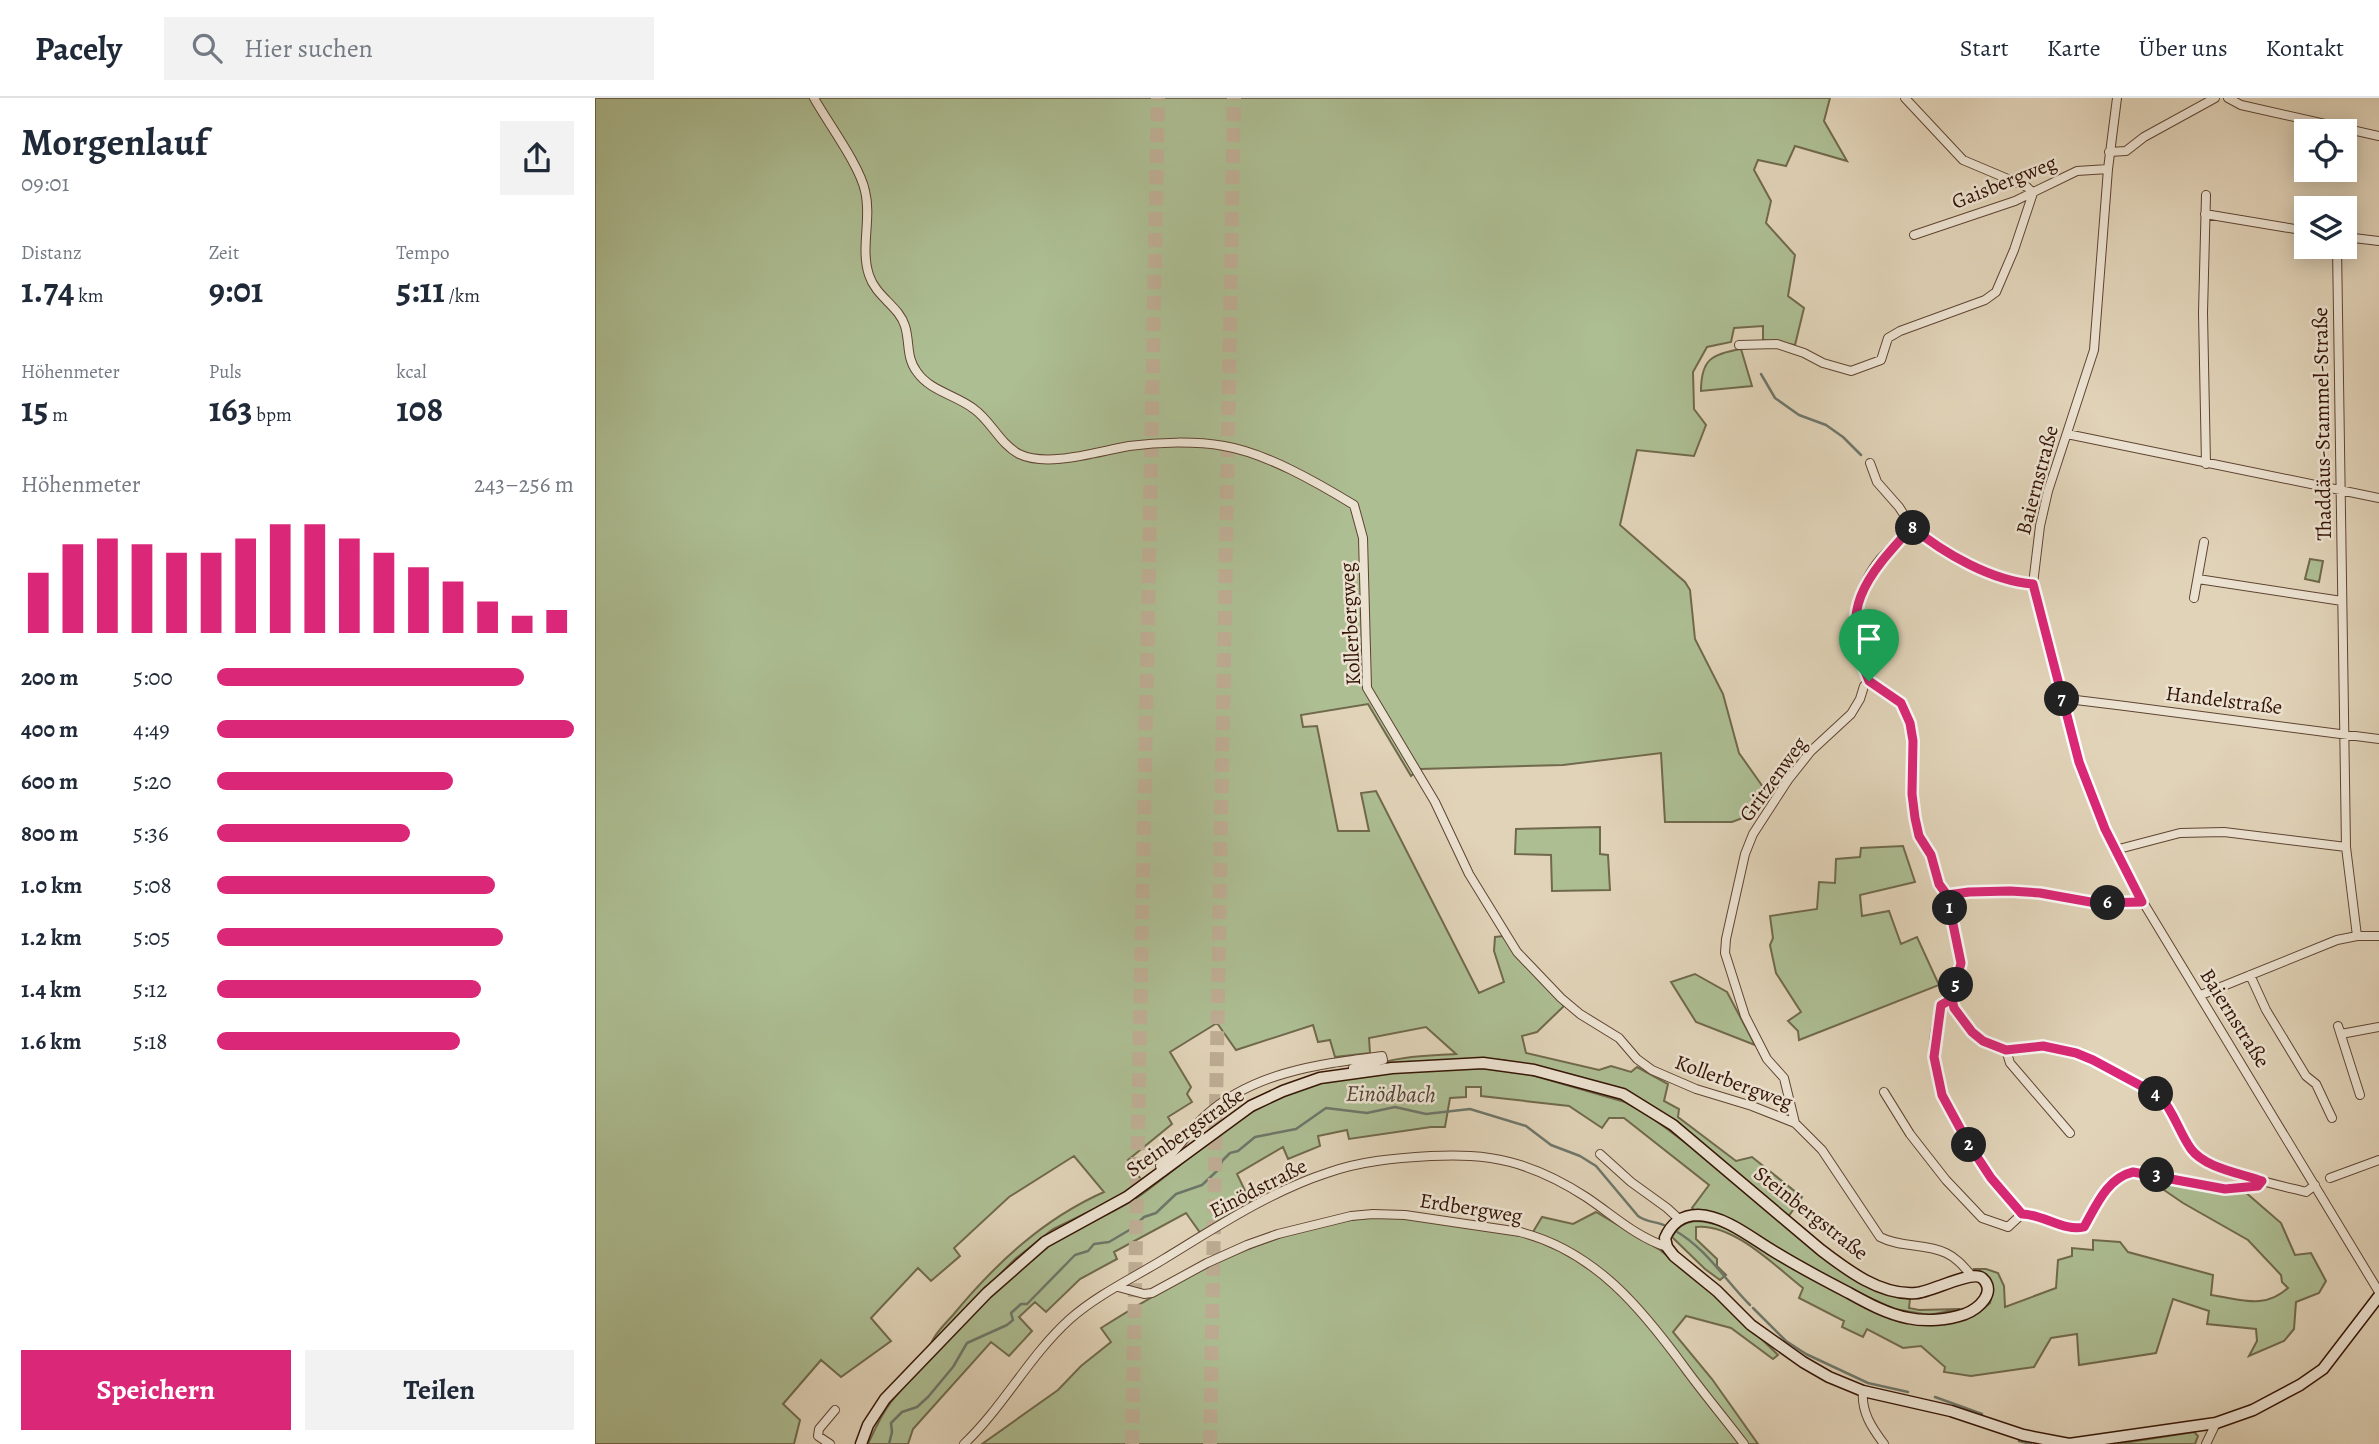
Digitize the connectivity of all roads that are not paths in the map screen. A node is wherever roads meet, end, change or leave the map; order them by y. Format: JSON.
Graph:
{"nodes":[{"id":1,"x":814,"y":98,"type":"edge"},
{"id":2,"x":1905,"y":98,"type":"edge"},
{"id":3,"x":2117,"y":98,"type":"edge"},
{"id":4,"x":2215,"y":98,"type":"edge"},
{"id":5,"x":2228,"y":98,"type":"edge"},
{"id":6,"x":2379,"y":136,"type":"edge"},
{"id":7,"x":2109,"y":152,"type":"junction"},
{"id":8,"x":2108,"y":169,"type":"junction"},
{"id":9,"x":2033,"y":193,"type":"junction"},
{"id":10,"x":2206,"y":195,"type":"dead end"},
{"id":11,"x":2205,"y":214,"type":"junction"},
{"id":12,"x":2294,"y":229,"type":"edge"},
{"id":13,"x":1914,"y":235,"type":"dead end"},
{"id":14,"x":2357,"y":238,"type":"edge"},
{"id":15,"x":2379,"y":241,"type":"edge"},
{"id":16,"x":2337,"y":259,"type":"edge"},
{"id":17,"x":1739,"y":345,"type":"dead end"},
{"id":18,"x":2067,"y":434,"type":"junction"},
{"id":19,"x":1870,"y":463,"type":"dead end"},
{"id":20,"x":2206,"y":464,"type":"junction"},
{"id":21,"x":2341,"y":491,"type":"junction"},
{"id":22,"x":2379,"y":498,"type":"edge"},
{"id":23,"x":1912,"y":527,"type":"junction"},
{"id":24,"x":2204,"y":542,"type":"dead end"},
{"id":25,"x":2198,"y":579,"type":"junction"},
{"id":26,"x":2033,"y":584,"type":"junction"},
{"id":27,"x":2194,"y":598,"type":"dead end"},
{"id":28,"x":2342,"y":601,"type":"junction"},
{"id":29,"x":1869,"y":681,"type":"junction"},
{"id":30,"x":2064,"y":702,"type":"junction"},
{"id":31,"x":2345,"y":735,"type":"junction"},
{"id":32,"x":2379,"y":739,"type":"edge"},
{"id":33,"x":2346,"y":847,"type":"junction"},
{"id":34,"x":2115,"y":850,"type":"junction"},
{"id":35,"x":1947,"y":895,"type":"junction"},
{"id":36,"x":2142,"y":902,"type":"junction"},
{"id":37,"x":2357,"y":936,"type":"junction"},
{"id":38,"x":2379,"y":936,"type":"edge"},
{"id":39,"x":2250,"y":975,"type":"junction"},
{"id":40,"x":2201,"y":995,"type":"junction"},
{"id":41,"x":1952,"y":999,"type":"junction"},
{"id":42,"x":2379,"y":1027,"type":"edge"},
{"id":43,"x":2006,"y":1050,"type":"junction"},
{"id":44,"x":1354,"y":1072,"type":"junction"},
{"id":45,"x":1884,"y":1092,"type":"dead end"},
{"id":46,"x":2360,"y":1095,"type":"dead end"},
{"id":47,"x":2332,"y":1118,"type":"dead end"},
{"id":48,"x":1795,"y":1123,"type":"junction"},
{"id":49,"x":2070,"y":1133,"type":"dead end"},
{"id":50,"x":1600,"y":1154,"type":"dead end"},
{"id":51,"x":2379,"y":1160,"type":"edge"},
{"id":52,"x":1162,"y":1172,"type":"junction"},
{"id":53,"x":2330,"y":1178,"type":"dead end"},
{"id":54,"x":2262,"y":1181,"type":"junction"},
{"id":55,"x":2315,"y":1185,"type":"junction"},
{"id":56,"x":2022,"y":1214,"type":"junction"},
{"id":57,"x":1677,"y":1222,"type":"junction"},
{"id":58,"x":1666,"y":1243,"type":"junction"},
{"id":59,"x":1972,"y":1276,"type":"junction"},
{"id":60,"x":1118,"y":1287,"type":"junction"},
{"id":61,"x":2379,"y":1294,"type":"edge"},
{"id":62,"x":1863,"y":1391,"type":"junction"},
{"id":63,"x":835,"y":1410,"type":"dead end"},
{"id":64,"x":2216,"y":1423,"type":"junction"},
{"id":65,"x":830,"y":1444,"type":"edge"},
{"id":66,"x":861,"y":1444,"type":"edge"},
{"id":67,"x":964,"y":1444,"type":"edge"},
{"id":68,"x":1744,"y":1444,"type":"edge"},
{"id":69,"x":1884,"y":1444,"type":"edge"},
{"id":70,"x":2069,"y":1444,"type":"edge"},
{"id":71,"x":2206,"y":1444,"type":"edge"}],
"edges":[{"from":1,"to":48,"type":"street","name":"Kollerbergweg"},
{"from":2,"to":9,"type":"street"},
{"from":3,"to":7,"type":"street","name":"Baiernstraße"},
{"from":4,"to":7,"type":"street"},
{"from":5,"to":6,"type":"street"},
{"from":7,"to":8,"type":"street","name":"Baiernstraße"},
{"from":8,"to":9,"type":"street","name":"Gaisbergweg"},
{"from":8,"to":18,"type":"street","name":"Baiernstraße"},
{"from":9,"to":13,"type":"street","name":"Gaisbergweg"},
{"from":9,"to":17,"type":"street"},
{"from":10,"to":11,"type":"street"},
{"from":11,"to":12,"type":"street"},
{"from":11,"to":20,"type":"street"},
{"from":14,"to":15,"type":"street"},
{"from":16,"to":21,"type":"street","name":"Thaddäus-Stammel-Straße"},
{"from":18,"to":20,"type":"street"},
{"from":18,"to":26,"type":"street","name":"Baiernstraße"},
{"from":19,"to":23,"type":"street"},
{"from":20,"to":21,"type":"street"},
{"from":21,"to":22,"type":"street"},
{"from":21,"to":28,"type":"street","name":"Thaddäus-Stammel-Straße"},
{"from":23,"to":26,"type":"street"},
{"from":23,"to":29,"type":"street"},
{"from":24,"to":25,"type":"street"},
{"from":25,"to":27,"type":"street"},
{"from":25,"to":28,"type":"street"},
{"from":26,"to":30,"type":"street","name":"Baiernstraße"},
{"from":28,"to":31,"type":"street","name":"Thaddäus-Stammel-Straße"},
{"from":29,"to":35,"type":"street"},
{"from":29,"to":48,"type":"street","name":"Gritzenweg"},
{"from":30,"to":31,"type":"street","name":"Handelstraße"},
{"from":30,"to":34,"type":"street","name":"Baiernstraße"},
{"from":31,"to":32,"type":"street","name":"Handelstraße"},
{"from":31,"to":33,"type":"street","name":"Thaddäus-Stammel-Straße"},
{"from":33,"to":34,"type":"street"},
{"from":33,"to":37,"type":"street","name":"Thaddäus-Stammel-Straße"},
{"from":34,"to":36,"type":"street","name":"Baiernstraße"},
{"from":35,"to":36,"type":"street"},
{"from":35,"to":41,"type":"street"},
{"from":36,"to":40,"type":"street","name":"Baiernstraße"},
{"from":37,"to":38,"type":"street"},
{"from":37,"to":39,"type":"street"},
{"from":39,"to":40,"type":"street"},
{"from":39,"to":47,"type":"street","name":"Baiernstraße"},
{"from":40,"to":55,"type":"street","name":"Baiernstraße"},
{"from":41,"to":43,"type":"street"},
{"from":41,"to":56,"type":"street"},
{"from":42,"to":46,"type":"street"},
{"from":43,"to":49,"type":"street"},
{"from":43,"to":54,"type":"street"},
{"from":44,"to":52,"type":"main road","name":"Steinbergstraße"},
{"from":44,"to":52,"type":"street"},
{"from":44,"to":59,"type":"main road","name":"Steinbergstraße"},
{"from":45,"to":56,"type":"street"},
{"from":48,"to":59,"type":"street","name":"Kollerbergweg"},
{"from":50,"to":57,"type":"street"},
{"from":51,"to":53,"type":"street"},
{"from":52,"to":66,"type":"main road","name":"Steinbergstraße"},
{"from":54,"to":55,"type":"street"},
{"from":54,"to":56,"type":"street"},
{"from":55,"to":61,"type":"street","name":"Baiernstraße"},
{"from":57,"to":58,"type":"main road"},
{"from":57,"to":59,"type":"main road","name":"Steinbergstraße"},
{"from":58,"to":60,"type":"street","name":"Einödstraße"},
{"from":58,"to":62,"type":"main road"},
{"from":60,"to":67,"type":"street","name":"Einödstraße"},
{"from":60,"to":68,"type":"street","name":"Erdbergweg"},
{"from":61,"to":64,"type":"main road"},
{"from":62,"to":69,"type":"street"},
{"from":62,"to":70,"type":"main road"},
{"from":63,"to":65,"type":"street"},
{"from":64,"to":70,"type":"main road"},
{"from":64,"to":71,"type":"street"}]}
